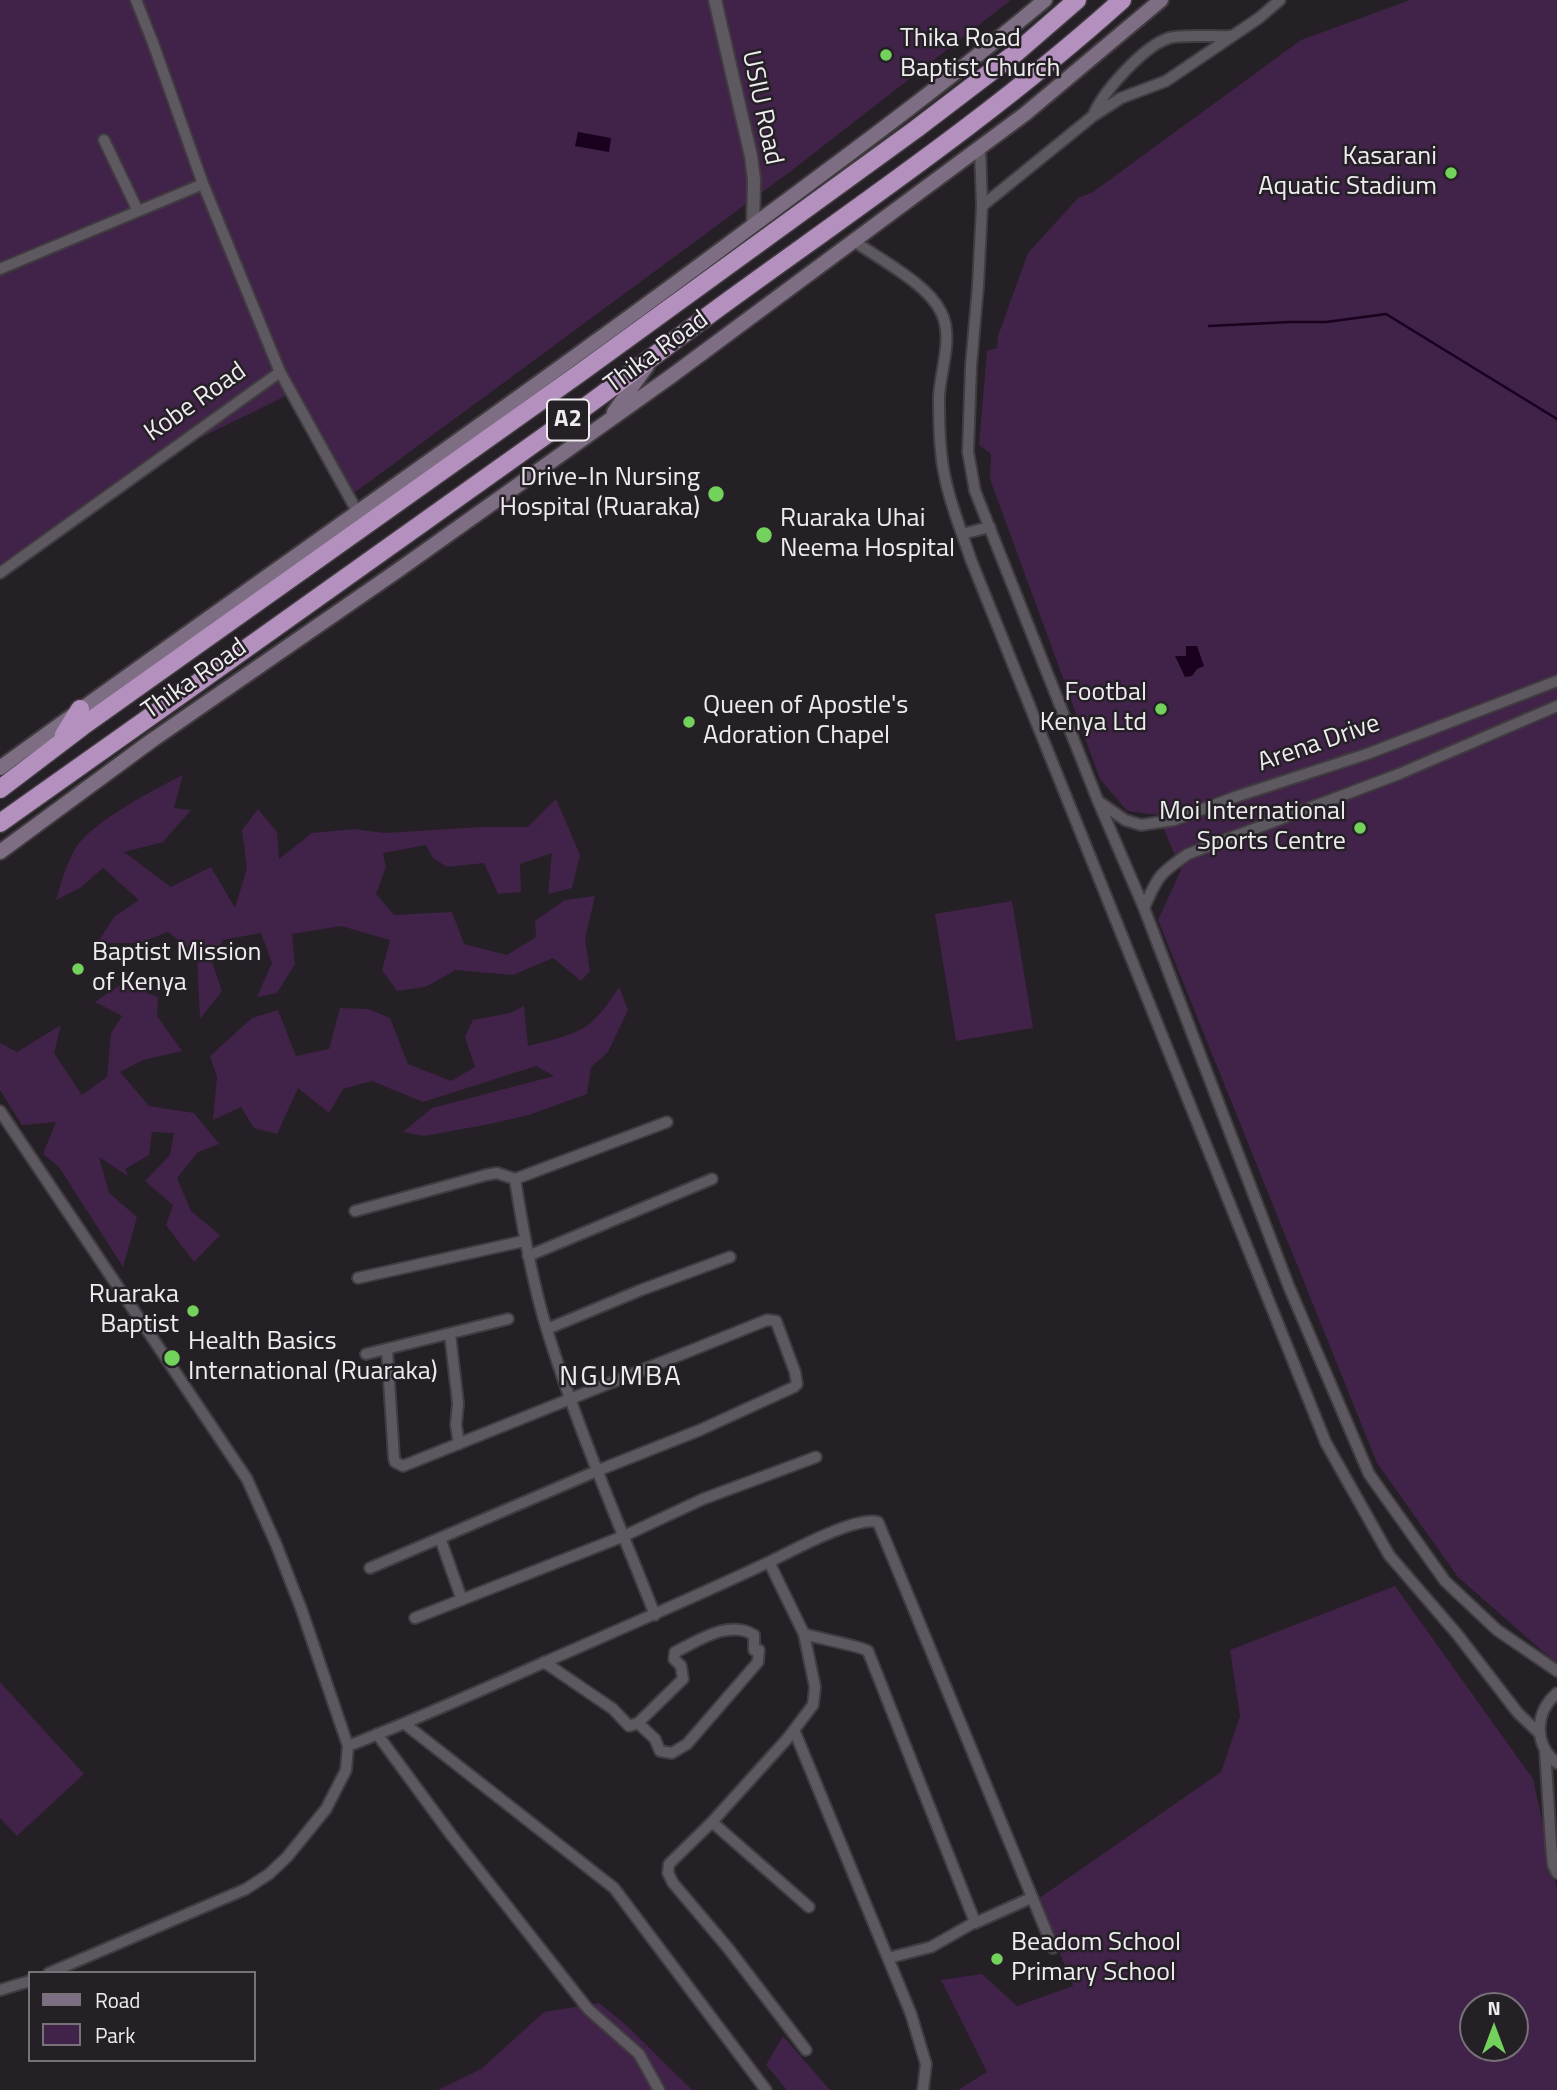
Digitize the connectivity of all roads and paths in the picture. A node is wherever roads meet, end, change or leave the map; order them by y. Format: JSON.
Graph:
{"nodes":[{"id":1,"x":136,"y":0,"type":"edge"},
{"id":2,"x":715,"y":0,"type":"edge"},
{"id":3,"x":1045,"y":0,"type":"edge"},
{"id":4,"x":1077,"y":0,"type":"edge"},
{"id":5,"x":1122,"y":0,"type":"edge"},
{"id":6,"x":1161,"y":0,"type":"edge"},
{"id":7,"x":1280,"y":0,"type":"edge"},
{"id":8,"x":1230,"y":36,"type":"junction"},
{"id":9,"x":1093,"y":116,"type":"junction"},
{"id":10,"x":104,"y":139,"type":"dead end"},
{"id":11,"x":980,"y":147,"type":"junction"},
{"id":12,"x":203,"y":184,"type":"junction"},
{"id":13,"x":982,"y":206,"type":"junction"},
{"id":14,"x":138,"y":211,"type":"junction"},
{"id":15,"x":753,"y":226,"type":"junction"},
{"id":16,"x":854,"y":241,"type":"junction"},
{"id":17,"x":0,"y":269,"type":"edge"},
{"id":18,"x":654,"y":356,"type":"junction"},
{"id":19,"x":280,"y":372,"type":"junction"},
{"id":20,"x":608,"y":420,"type":"junction"},
{"id":21,"x":358,"y":513,"type":"junction"},
{"id":22,"x":990,"y":527,"type":"junction"},
{"id":23,"x":962,"y":534,"type":"junction"},
{"id":24,"x":0,"y":573,"type":"edge"},
{"id":25,"x":1557,"y":681,"type":"edge"},
{"id":26,"x":1557,"y":706,"type":"edge"},
{"id":27,"x":80,"y":709,"type":"junction"},
{"id":28,"x":58,"y":744,"type":"junction"},
{"id":29,"x":0,"y":768,"type":"edge"},
{"id":30,"x":0,"y":789,"type":"edge"},
{"id":31,"x":1098,"y":800,"type":"junction"},
{"id":32,"x":0,"y":823,"type":"edge"},
{"id":33,"x":0,"y":852,"type":"edge"},
{"id":34,"x":1144,"y":908,"type":"junction"},
{"id":35,"x":0,"y":1111,"type":"edge"},
{"id":36,"x":667,"y":1122,"type":"dead end"},
{"id":37,"x":515,"y":1179,"type":"junction"},
{"id":38,"x":712,"y":1180,"type":"dead end"},
{"id":39,"x":355,"y":1210,"type":"dead end"},
{"id":40,"x":524,"y":1241,"type":"junction"},
{"id":41,"x":528,"y":1256,"type":"junction"},
{"id":42,"x":730,"y":1256,"type":"dead end"},
{"id":43,"x":358,"y":1278,"type":"dead end"},
{"id":44,"x":508,"y":1320,"type":"dead end"},
{"id":45,"x":547,"y":1329,"type":"junction"},
{"id":46,"x":450,"y":1334,"type":"junction"},
{"id":47,"x":387,"y":1349,"type":"junction"},
{"id":48,"x":366,"y":1354,"type":"dead end"},
{"id":49,"x":570,"y":1399,"type":"junction"},
{"id":50,"x":458,"y":1444,"type":"junction"},
{"id":51,"x":816,"y":1457,"type":"dead end"},
{"id":52,"x":598,"y":1470,"type":"junction"},
{"id":53,"x":624,"y":1536,"type":"junction"},
{"id":54,"x":440,"y":1538,"type":"junction"},
{"id":55,"x":769,"y":1562,"type":"junction"},
{"id":56,"x":370,"y":1568,"type":"dead end"},
{"id":57,"x":461,"y":1600,"type":"junction"},
{"id":58,"x":655,"y":1615,"type":"junction"},
{"id":59,"x":415,"y":1618,"type":"dead end"},
{"id":60,"x":804,"y":1634,"type":"junction"},
{"id":61,"x":544,"y":1662,"type":"junction"},
{"id":62,"x":1557,"y":1671,"type":"edge"},
{"id":63,"x":1557,"y":1693,"type":"edge"},
{"id":64,"x":638,"y":1723,"type":"junction"},
{"id":65,"x":405,"y":1724,"type":"junction"},
{"id":66,"x":794,"y":1730,"type":"junction"},
{"id":67,"x":1539,"y":1733,"type":"junction"},
{"id":68,"x":377,"y":1734,"type":"junction"},
{"id":69,"x":348,"y":1745,"type":"junction"},
{"id":70,"x":1545,"y":1750,"type":"junction"},
{"id":71,"x":1557,"y":1763,"type":"edge"},
{"id":72,"x":712,"y":1822,"type":"junction"},
{"id":73,"x":1554,"y":1840,"type":"edge"},
{"id":74,"x":1557,"y":1873,"type":"edge"},
{"id":75,"x":1031,"y":1898,"type":"junction"},
{"id":76,"x":809,"y":1907,"type":"dead end"},
{"id":77,"x":975,"y":1923,"type":"junction"},
{"id":78,"x":1053,"y":1948,"type":"dead end"},
{"id":79,"x":888,"y":1958,"type":"junction"},
{"id":80,"x":54,"y":1971,"type":"edge"},
{"id":81,"x":28,"y":1982,"type":"edge"},
{"id":82,"x":0,"y":1990,"type":"edge"},
{"id":83,"x":806,"y":2049,"type":"dead end"},
{"id":84,"x":659,"y":2090,"type":"edge"},
{"id":85,"x":766,"y":2090,"type":"edge"},
{"id":86,"x":923,"y":2090,"type":"edge"}],
"edges":[{"from":1,"to":12,"type":"street","name":"Kobe Road"},
{"from":2,"to":15,"type":"street","name":"USIU Road"},
{"from":3,"to":15,"type":"main road","name":"Thika Road"},
{"from":4,"to":28,"type":"highway","name":"Thika Road","number":"A2"},
{"from":5,"to":18,"type":"highway","name":"Thika Road","number":"A2"},
{"from":6,"to":11,"type":"main road","name":"Thika Road"},
{"from":7,"to":8,"type":"street"},
{"from":8,"to":9,"type":"street"},
{"from":8,"to":9,"type":"street"},
{"from":9,"to":13,"type":"street"},
{"from":10,"to":14,"type":"street"},
{"from":11,"to":13,"type":"street"},
{"from":11,"to":16,"type":"main road","name":"Thika Road"},
{"from":12,"to":14,"type":"street"},
{"from":12,"to":19,"type":"street","name":"Kobe Road"},
{"from":13,"to":22,"type":"street"},
{"from":14,"to":17,"type":"street"},
{"from":15,"to":21,"type":"main road","name":"Thika Road"},
{"from":16,"to":20,"type":"main road","name":"Thika Road"},
{"from":16,"to":23,"type":"street"},
{"from":18,"to":20,"type":"main road"},
{"from":18,"to":32,"type":"highway","name":"Thika Road","number":"A2"},
{"from":19,"to":21,"type":"street"},
{"from":19,"to":24,"type":"street","name":"Kobe Road"},
{"from":20,"to":33,"type":"main road","name":"Thika Road"},
{"from":21,"to":27,"type":"main road","name":"Thika Road"},
{"from":22,"to":23,"type":"street"},
{"from":22,"to":31,"type":"street"},
{"from":23,"to":67,"type":"street"},
{"from":25,"to":31,"type":"street","name":"Arena Drive"},
{"from":26,"to":34,"type":"street","name":"Arena Drive"},
{"from":27,"to":28,"type":"highway"},
{"from":27,"to":29,"type":"main road","name":"Thika Road"},
{"from":28,"to":30,"type":"highway","name":"Thika Road","number":"A2"},
{"from":31,"to":34,"type":"street"},
{"from":34,"to":62,"type":"street"},
{"from":35,"to":69,"type":"street"},
{"from":36,"to":37,"type":"street"},
{"from":37,"to":39,"type":"street"},
{"from":37,"to":40,"type":"street"},
{"from":38,"to":41,"type":"street"},
{"from":40,"to":41,"type":"street"},
{"from":40,"to":43,"type":"street"},
{"from":41,"to":45,"type":"street"},
{"from":42,"to":45,"type":"street"},
{"from":44,"to":46,"type":"street"},
{"from":45,"to":49,"type":"street"},
{"from":46,"to":47,"type":"street"},
{"from":46,"to":50,"type":"street"},
{"from":47,"to":48,"type":"street"},
{"from":47,"to":50,"type":"street"},
{"from":49,"to":50,"type":"street"},
{"from":49,"to":52,"type":"street"},
{"from":49,"to":52,"type":"street"},
{"from":51,"to":53,"type":"street"},
{"from":52,"to":53,"type":"street"},
{"from":52,"to":54,"type":"street"},
{"from":53,"to":57,"type":"street"},
{"from":53,"to":58,"type":"street"},
{"from":54,"to":56,"type":"street"},
{"from":54,"to":57,"type":"street"},
{"from":55,"to":58,"type":"street"},
{"from":55,"to":60,"type":"street"},
{"from":55,"to":75,"type":"street"},
{"from":57,"to":59,"type":"street"},
{"from":58,"to":61,"type":"street"},
{"from":60,"to":66,"type":"street"},
{"from":60,"to":77,"type":"street"},
{"from":61,"to":64,"type":"street"},
{"from":61,"to":65,"type":"street"},
{"from":63,"to":67,"type":"street"},
{"from":64,"to":64,"type":"street"},
{"from":65,"to":68,"type":"street"},
{"from":65,"to":85,"type":"street"},
{"from":66,"to":72,"type":"street"},
{"from":66,"to":79,"type":"street"},
{"from":67,"to":70,"type":"street"},
{"from":68,"to":69,"type":"street"},
{"from":68,"to":84,"type":"street"},
{"from":69,"to":80,"type":"street"},
{"from":70,"to":71,"type":"street"},
{"from":70,"to":73,"type":"street"},
{"from":72,"to":76,"type":"street"},
{"from":72,"to":83,"type":"street"},
{"from":73,"to":74,"type":"street"},
{"from":75,"to":77,"type":"street"},
{"from":75,"to":78,"type":"street"},
{"from":77,"to":79,"type":"street"},
{"from":79,"to":86,"type":"street"},
{"from":81,"to":82,"type":"street"}]}
